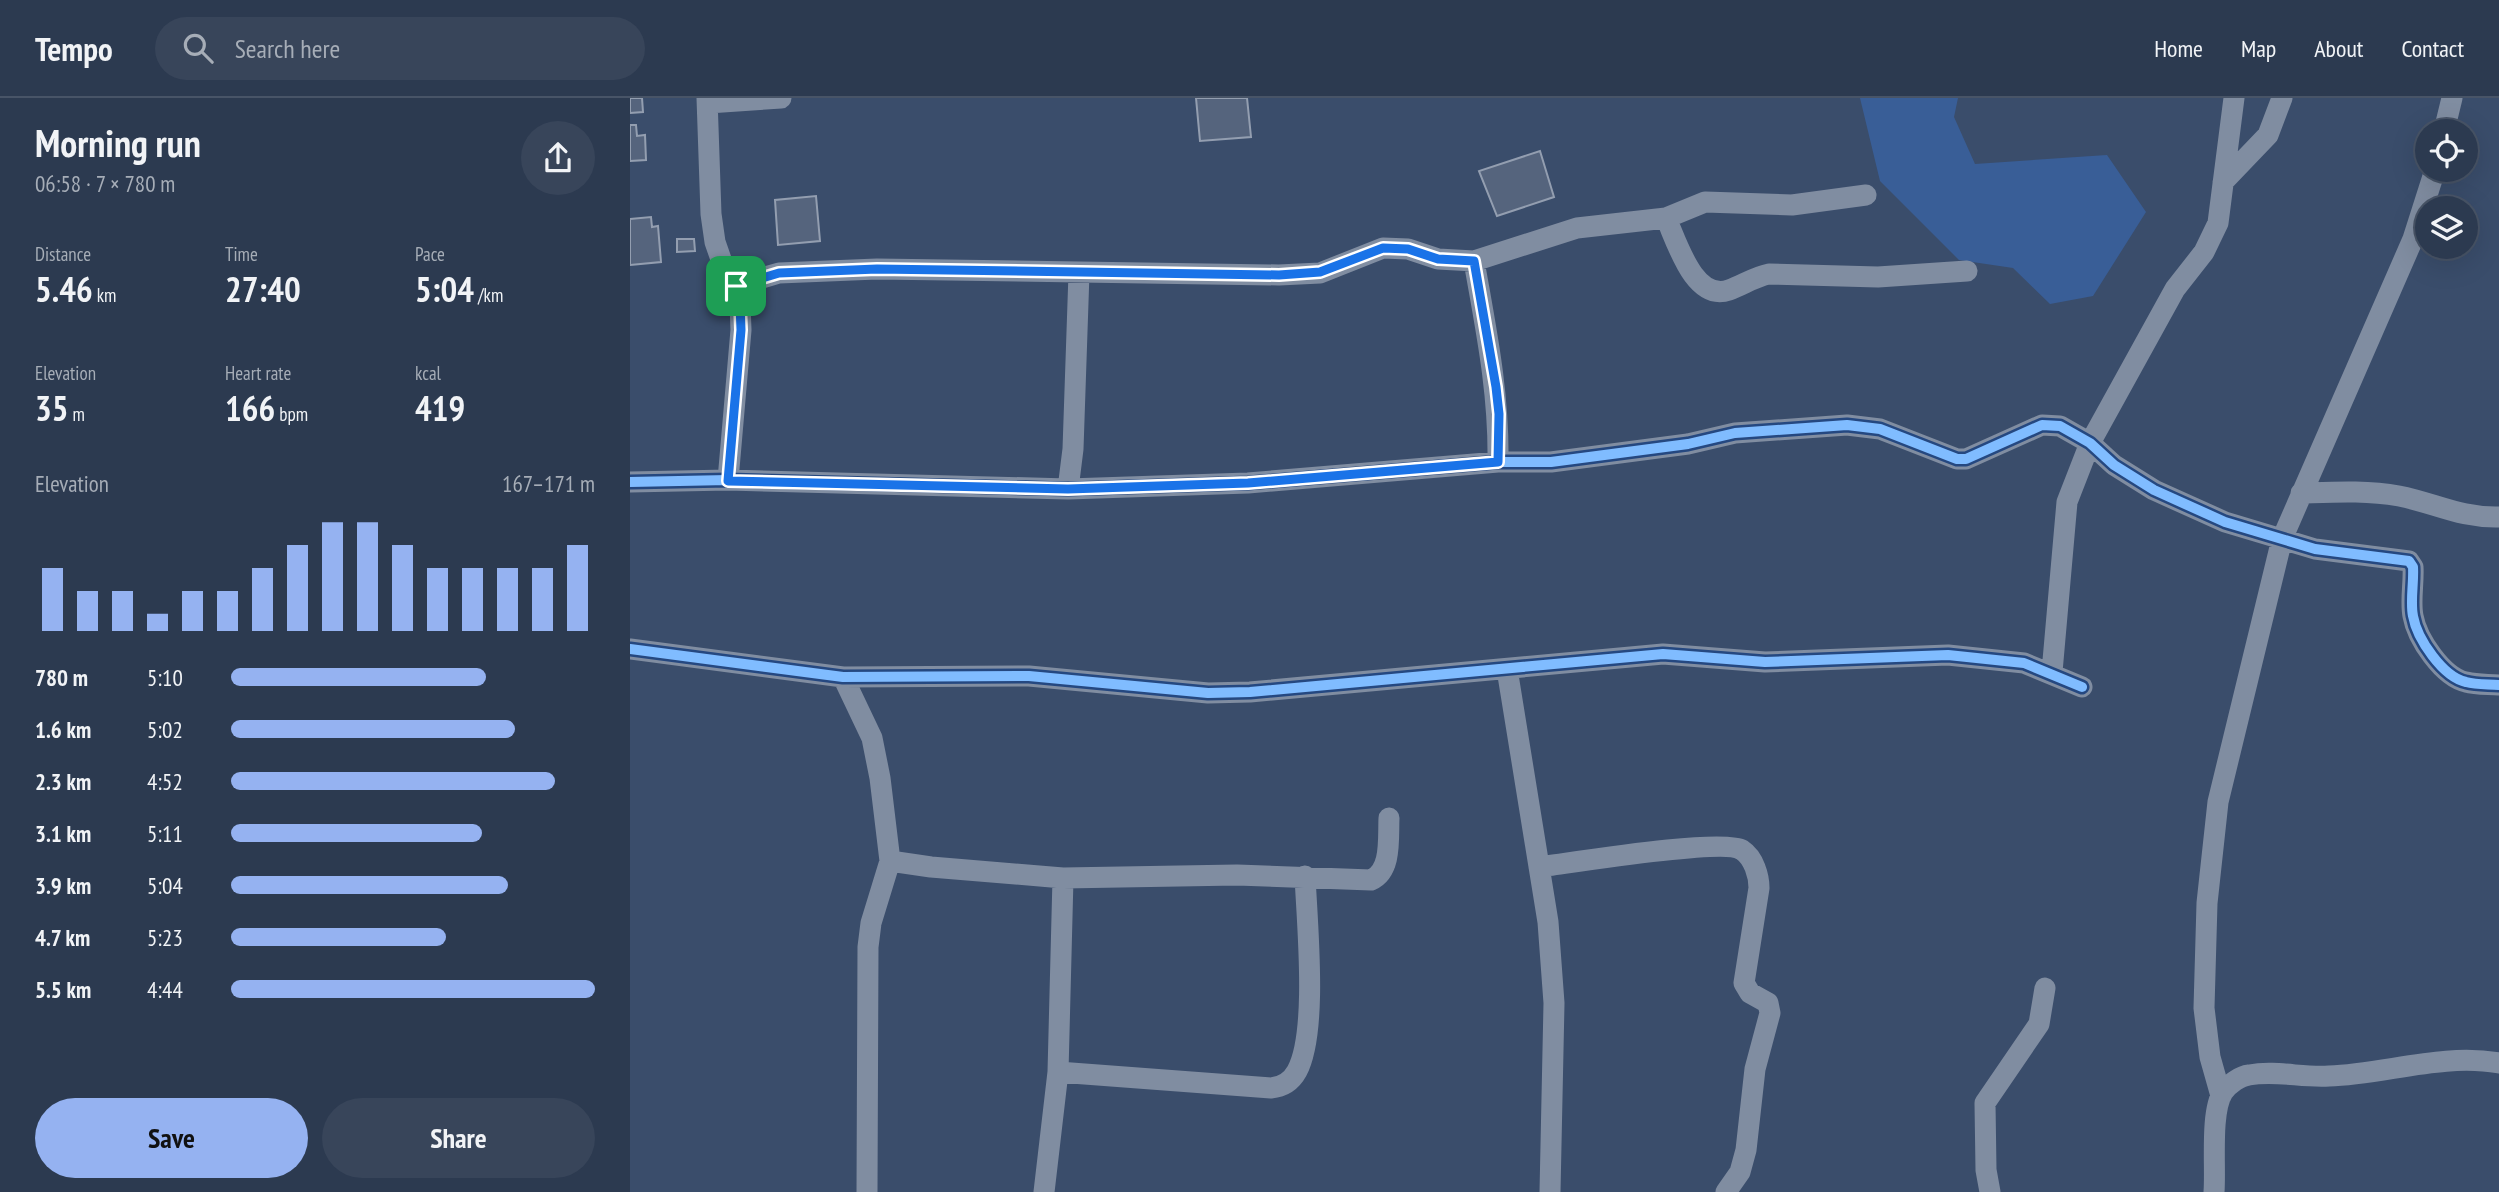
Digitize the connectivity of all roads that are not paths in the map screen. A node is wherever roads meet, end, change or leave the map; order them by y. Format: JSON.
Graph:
{"nodes":[{"id":1,"x":781,"y":98,"type":"edge"},
{"id":2,"x":2234,"y":98,"type":"edge"},
{"id":3,"x":2282,"y":98,"type":"edge"},
{"id":4,"x":2452,"y":98,"type":"edge"},
{"id":5,"x":708,"y":100,"type":"edge"},
{"id":6,"x":2447,"y":119,"type":"edge"},
{"id":7,"x":2223,"y":182,"type":"junction"},
{"id":8,"x":2431,"y":182,"type":"edge"},
{"id":9,"x":1866,"y":195,"type":"dead end"},
{"id":10,"x":1666,"y":218,"type":"junction"},
{"id":11,"x":1474,"y":261,"type":"junction"},
{"id":12,"x":1967,"y":271,"type":"dead end"},
{"id":13,"x":1079,"y":273,"type":"junction"},
{"id":14,"x":736,"y":286,"type":"junction"},
{"id":15,"x":2090,"y":443,"type":"junction"},
{"id":16,"x":1498,"y":462,"type":"junction"},
{"id":17,"x":728,"y":481,"type":"junction"},
{"id":18,"x":630,"y":482,"type":"edge"},
{"id":19,"x":1068,"y":489,"type":"junction"},
{"id":20,"x":2301,"y":494,"type":"junction"},
{"id":21,"x":2499,"y":517,"type":"edge"},
{"id":22,"x":2282,"y":539,"type":"junction"},
{"id":23,"x":630,"y":649,"type":"edge"},
{"id":24,"x":1507,"y":669,"type":"junction"},
{"id":25,"x":2052,"y":672,"type":"junction"},
{"id":26,"x":843,"y":677,"type":"junction"},
{"id":27,"x":2499,"y":685,"type":"edge"},
{"id":28,"x":2082,"y":687,"type":"dead end"},
{"id":29,"x":1389,"y":818,"type":"dead end"},
{"id":30,"x":890,"y":861,"type":"junction"},
{"id":31,"x":1539,"y":867,"type":"junction"},
{"id":32,"x":1306,"y":876,"type":"junction"},
{"id":33,"x":1063,"y":878,"type":"junction"},
{"id":34,"x":2045,"y":988,"type":"dead end"},
{"id":35,"x":2499,"y":1063,"type":"edge"},
{"id":36,"x":1058,"y":1072,"type":"junction"},
{"id":37,"x":2221,"y":1096,"type":"junction"},
{"id":38,"x":867,"y":1192,"type":"edge"},
{"id":39,"x":1044,"y":1192,"type":"edge"},
{"id":40,"x":1550,"y":1192,"type":"edge"},
{"id":41,"x":1726,"y":1192,"type":"edge"},
{"id":42,"x":1990,"y":1192,"type":"edge"},
{"id":43,"x":2214,"y":1192,"type":"edge"}],
"edges":[{"from":1,"to":5,"type":"street"},
{"from":2,"to":7,"type":"street"},
{"from":3,"to":7,"type":"street"},
{"from":4,"to":6,"type":"street"},
{"from":5,"to":14,"type":"street"},
{"from":7,"to":15,"type":"street"},
{"from":8,"to":20,"type":"street"},
{"from":9,"to":10,"type":"street"},
{"from":10,"to":11,"type":"street"},
{"from":10,"to":12,"type":"street"},
{"from":11,"to":13,"type":"street"},
{"from":11,"to":16,"type":"street"},
{"from":13,"to":14,"type":"street"},
{"from":13,"to":19,"type":"street"},
{"from":14,"to":17,"type":"street"},
{"from":15,"to":16,"type":"street"},
{"from":15,"to":22,"type":"street"},
{"from":15,"to":25,"type":"street"},
{"from":16,"to":19,"type":"street"},
{"from":17,"to":18,"type":"street"},
{"from":17,"to":19,"type":"street"},
{"from":20,"to":21,"type":"street"},
{"from":20,"to":22,"type":"street"},
{"from":22,"to":27,"type":"street"},
{"from":22,"to":37,"type":"street"},
{"from":23,"to":26,"type":"street"},
{"from":24,"to":25,"type":"street"},
{"from":24,"to":26,"type":"street"},
{"from":24,"to":31,"type":"street"},
{"from":25,"to":28,"type":"street"},
{"from":26,"to":30,"type":"street"},
{"from":29,"to":32,"type":"street"},
{"from":30,"to":33,"type":"street"},
{"from":30,"to":38,"type":"street"},
{"from":31,"to":40,"type":"street"},
{"from":31,"to":41,"type":"street"},
{"from":32,"to":33,"type":"street"},
{"from":32,"to":36,"type":"street"},
{"from":33,"to":36,"type":"street"},
{"from":34,"to":42,"type":"street"},
{"from":35,"to":37,"type":"street"},
{"from":36,"to":39,"type":"street"},
{"from":37,"to":43,"type":"street"}]}
